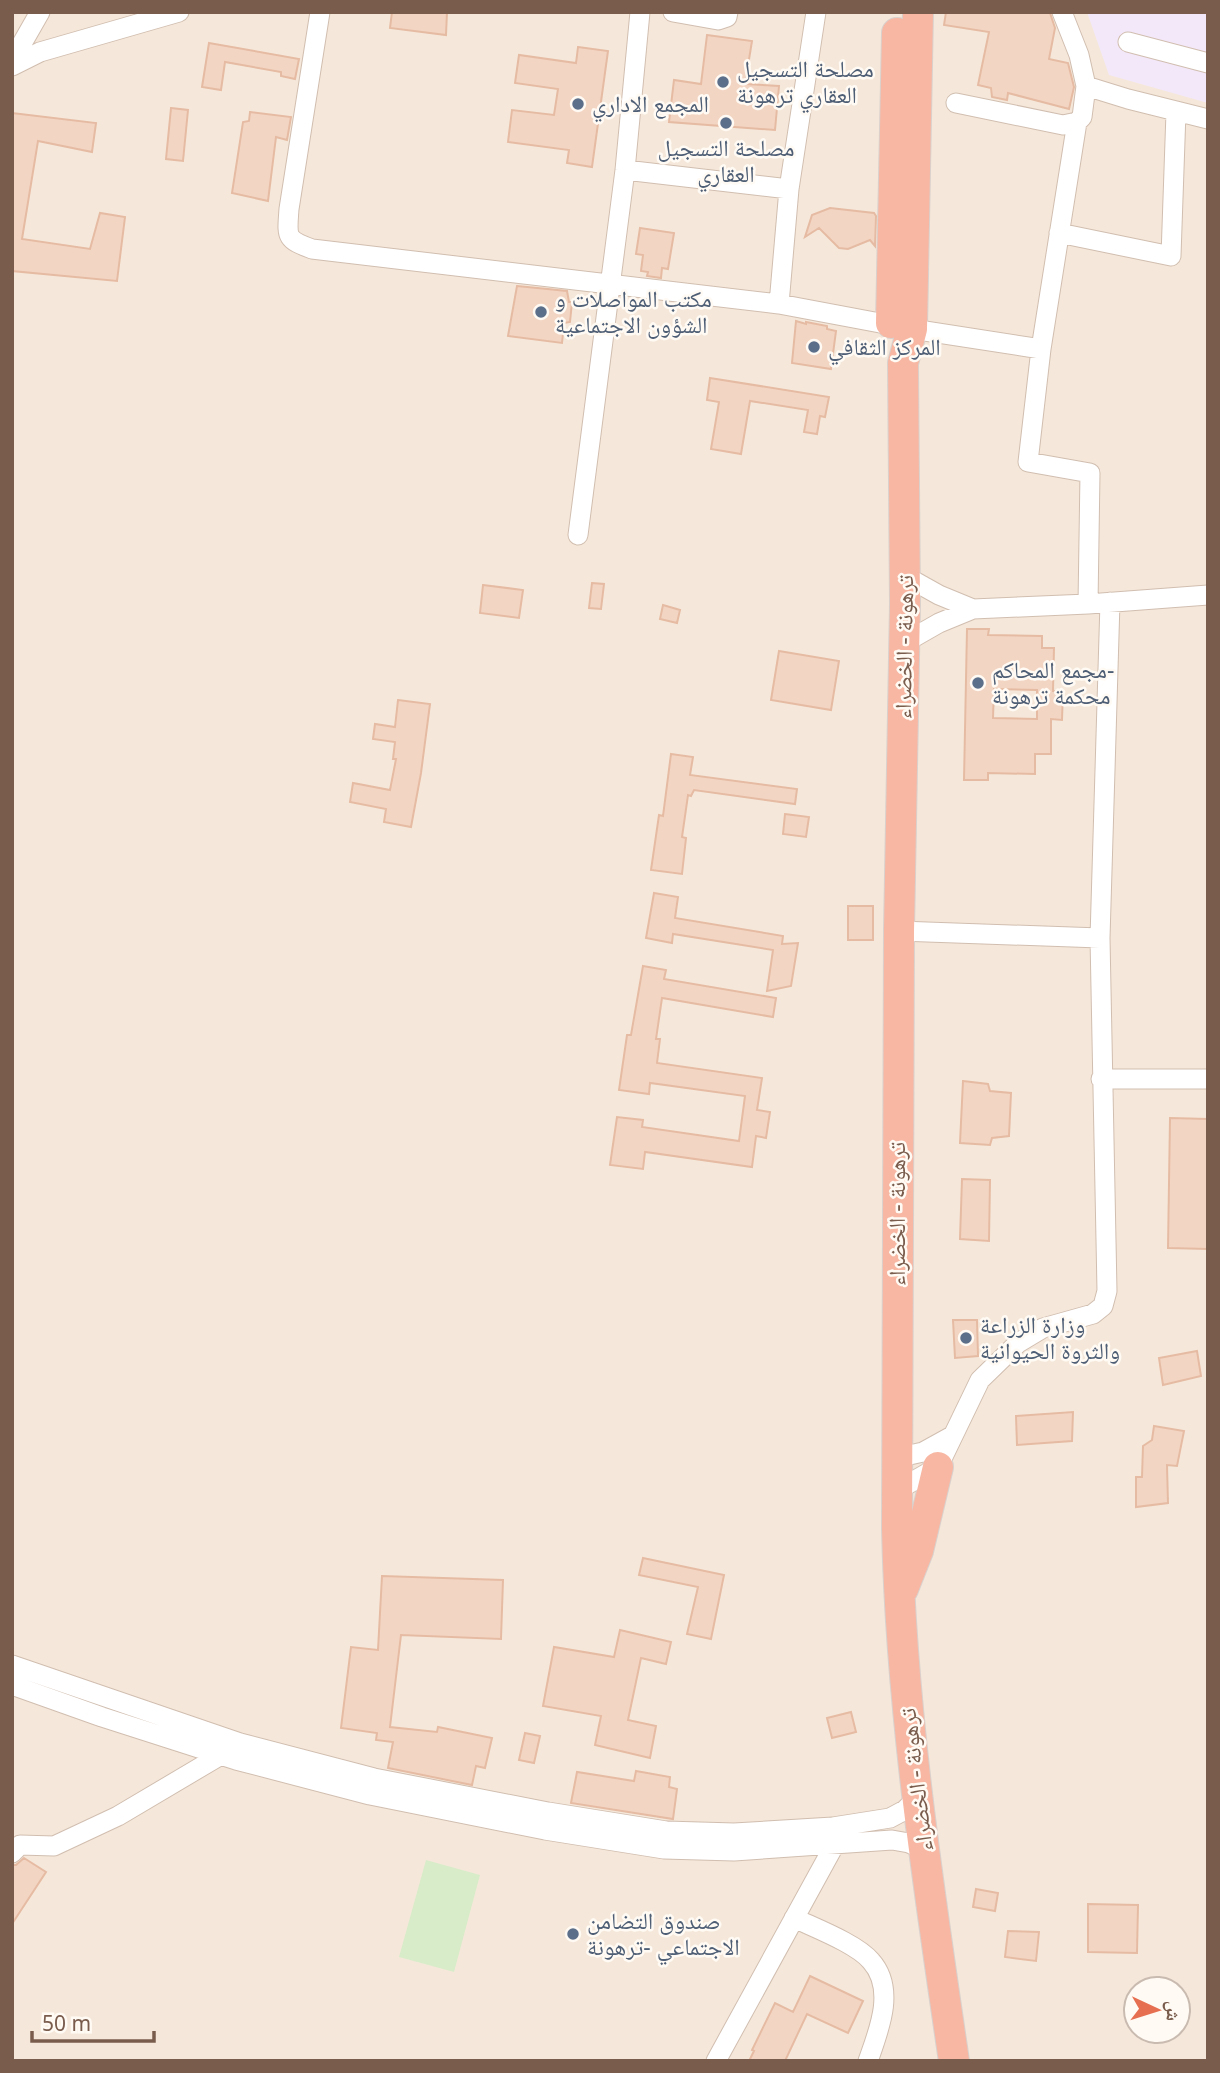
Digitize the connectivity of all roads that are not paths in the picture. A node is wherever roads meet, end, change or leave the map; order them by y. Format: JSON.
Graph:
{"nodes":[{"id":1,"x":40,"y":12,"type":"edge"},
{"id":2,"x":179,"y":12,"type":"edge"},
{"id":3,"x":320,"y":12,"type":"edge"},
{"id":4,"x":640,"y":12,"type":"edge"},
{"id":5,"x":673,"y":12,"type":"edge"},
{"id":6,"x":728,"y":12,"type":"edge"},
{"id":7,"x":816,"y":12,"type":"edge"},
{"id":8,"x":897,"y":12,"type":"edge"},
{"id":9,"x":918,"y":12,"type":"edge"},
{"id":10,"x":1062,"y":12,"type":"edge"},
{"id":11,"x":1128,"y":42,"type":"dead end"},
{"id":12,"x":1208,"y":63,"type":"edge"},
{"id":13,"x":12,"y":64,"type":"edge"},
{"id":14,"x":1086,"y":86,"type":"junction"},
{"id":15,"x":956,"y":103,"type":"dead end"},
{"id":16,"x":1176,"y":111,"type":"junction"},
{"id":17,"x":1208,"y":119,"type":"edge"},
{"id":18,"x":1077,"y":122,"type":"junction"},
{"id":19,"x":625,"y":170,"type":"junction"},
{"id":20,"x":789,"y":189,"type":"junction"},
{"id":21,"x":1059,"y":233,"type":"junction"},
{"id":22,"x":611,"y":283,"type":"junction"},
{"id":23,"x":779,"y":304,"type":"junction"},
{"id":24,"x":902,"y":327,"type":"junction"},
{"id":25,"x":1041,"y":349,"type":"junction"},
{"id":26,"x":578,"y":535,"type":"dead end"},
{"id":27,"x":905,"y":576,"type":"junction"},
{"id":28,"x":1208,"y":595,"type":"edge"},
{"id":29,"x":1110,"y":602,"type":"junction"},
{"id":30,"x":1088,"y":604,"type":"junction"},
{"id":31,"x":972,"y":609,"type":"junction"},
{"id":32,"x":904,"y":643,"type":"junction"},
{"id":33,"x":900,"y":931,"type":"junction"},
{"id":34,"x":1100,"y":938,"type":"junction"},
{"id":35,"x":1101,"y":1079,"type":"junction"},
{"id":36,"x":1208,"y":1079,"type":"edge"},
{"id":37,"x":952,"y":1436,"type":"junction"},
{"id":38,"x":896,"y":1458,"type":"junction"},
{"id":39,"x":938,"y":1467,"type":"junction"},
{"id":40,"x":896,"y":1492,"type":"junction"},
{"id":41,"x":898,"y":1599,"type":"junction"},
{"id":42,"x":12,"y":1665,"type":"edge"},
{"id":43,"x":12,"y":1685,"type":"edge"},
{"id":44,"x":221,"y":1755,"type":"junction"},
{"id":45,"x":917,"y":1798,"type":"junction"},
{"id":46,"x":465,"y":1805,"type":"junction"},
{"id":47,"x":834,"y":1835,"type":"junction"},
{"id":48,"x":923,"y":1849,"type":"junction"},
{"id":49,"x":12,"y":1853,"type":"edge"},
{"id":50,"x":794,"y":1918,"type":"junction"},
{"id":51,"x":716,"y":2061,"type":"edge"},
{"id":52,"x":868,"y":2061,"type":"edge"},
{"id":53,"x":954,"y":2061,"type":"edge"}],
"edges":[{"from":1,"to":13,"type":"street"},
{"from":2,"to":13,"type":"street"},
{"from":3,"to":22,"type":"street"},
{"from":4,"to":19,"type":"street"},
{"from":5,"to":6,"type":"street"},
{"from":7,"to":20,"type":"street"},
{"from":8,"to":24,"type":"highway"},
{"from":9,"to":24,"type":"highway"},
{"from":10,"to":14,"type":"street"},
{"from":11,"to":12,"type":"street"},
{"from":14,"to":16,"type":"street"},
{"from":14,"to":18,"type":"street"},
{"from":15,"to":18,"type":"street"},
{"from":16,"to":17,"type":"street"},
{"from":16,"to":21,"type":"street"},
{"from":18,"to":21,"type":"street"},
{"from":19,"to":20,"type":"street"},
{"from":19,"to":22,"type":"street"},
{"from":20,"to":23,"type":"street"},
{"from":21,"to":25,"type":"street"},
{"from":22,"to":23,"type":"street"},
{"from":22,"to":26,"type":"street"},
{"from":23,"to":24,"type":"street"},
{"from":24,"to":25,"type":"street"},
{"from":24,"to":27,"type":"highway","name":"ترهونة - الخضراء"},
{"from":25,"to":30,"type":"street"},
{"from":27,"to":31,"type":"street"},
{"from":27,"to":32,"type":"highway","name":"ترهونة - الخضراء"},
{"from":28,"to":29,"type":"street"},
{"from":29,"to":30,"type":"street"},
{"from":29,"to":34,"type":"street"},
{"from":30,"to":31,"type":"street"},
{"from":31,"to":32,"type":"street"},
{"from":32,"to":33,"type":"highway","name":"ترهونة - الخضراء"},
{"from":33,"to":34,"type":"street"},
{"from":33,"to":38,"type":"highway","name":"ترهونة - الخضراء"},
{"from":34,"to":35,"type":"street"},
{"from":35,"to":36,"type":"street"},
{"from":35,"to":37,"type":"street"},
{"from":37,"to":38,"type":"street"},
{"from":37,"to":39,"type":"street"},
{"from":38,"to":40,"type":"highway","name":"ترهونة - الخضراء"},
{"from":39,"to":40,"type":"street"},
{"from":39,"to":41,"type":"highway"},
{"from":40,"to":41,"type":"highway","name":"ترهونة - الخضراء"},
{"from":41,"to":45,"type":"highway","name":"ترهونة - الخضراء"},
{"from":42,"to":46,"type":"street"},
{"from":43,"to":44,"type":"street"},
{"from":44,"to":46,"type":"street"},
{"from":44,"to":49,"type":"street"},
{"from":45,"to":47,"type":"street"},
{"from":45,"to":48,"type":"highway","name":"ترهونة - الخضراء"},
{"from":46,"to":47,"type":"street"},
{"from":47,"to":48,"type":"street"},
{"from":47,"to":50,"type":"street"},
{"from":48,"to":53,"type":"highway","name":"ترهونة - الخضراء"},
{"from":50,"to":51,"type":"street"},
{"from":50,"to":52,"type":"street"}]}
